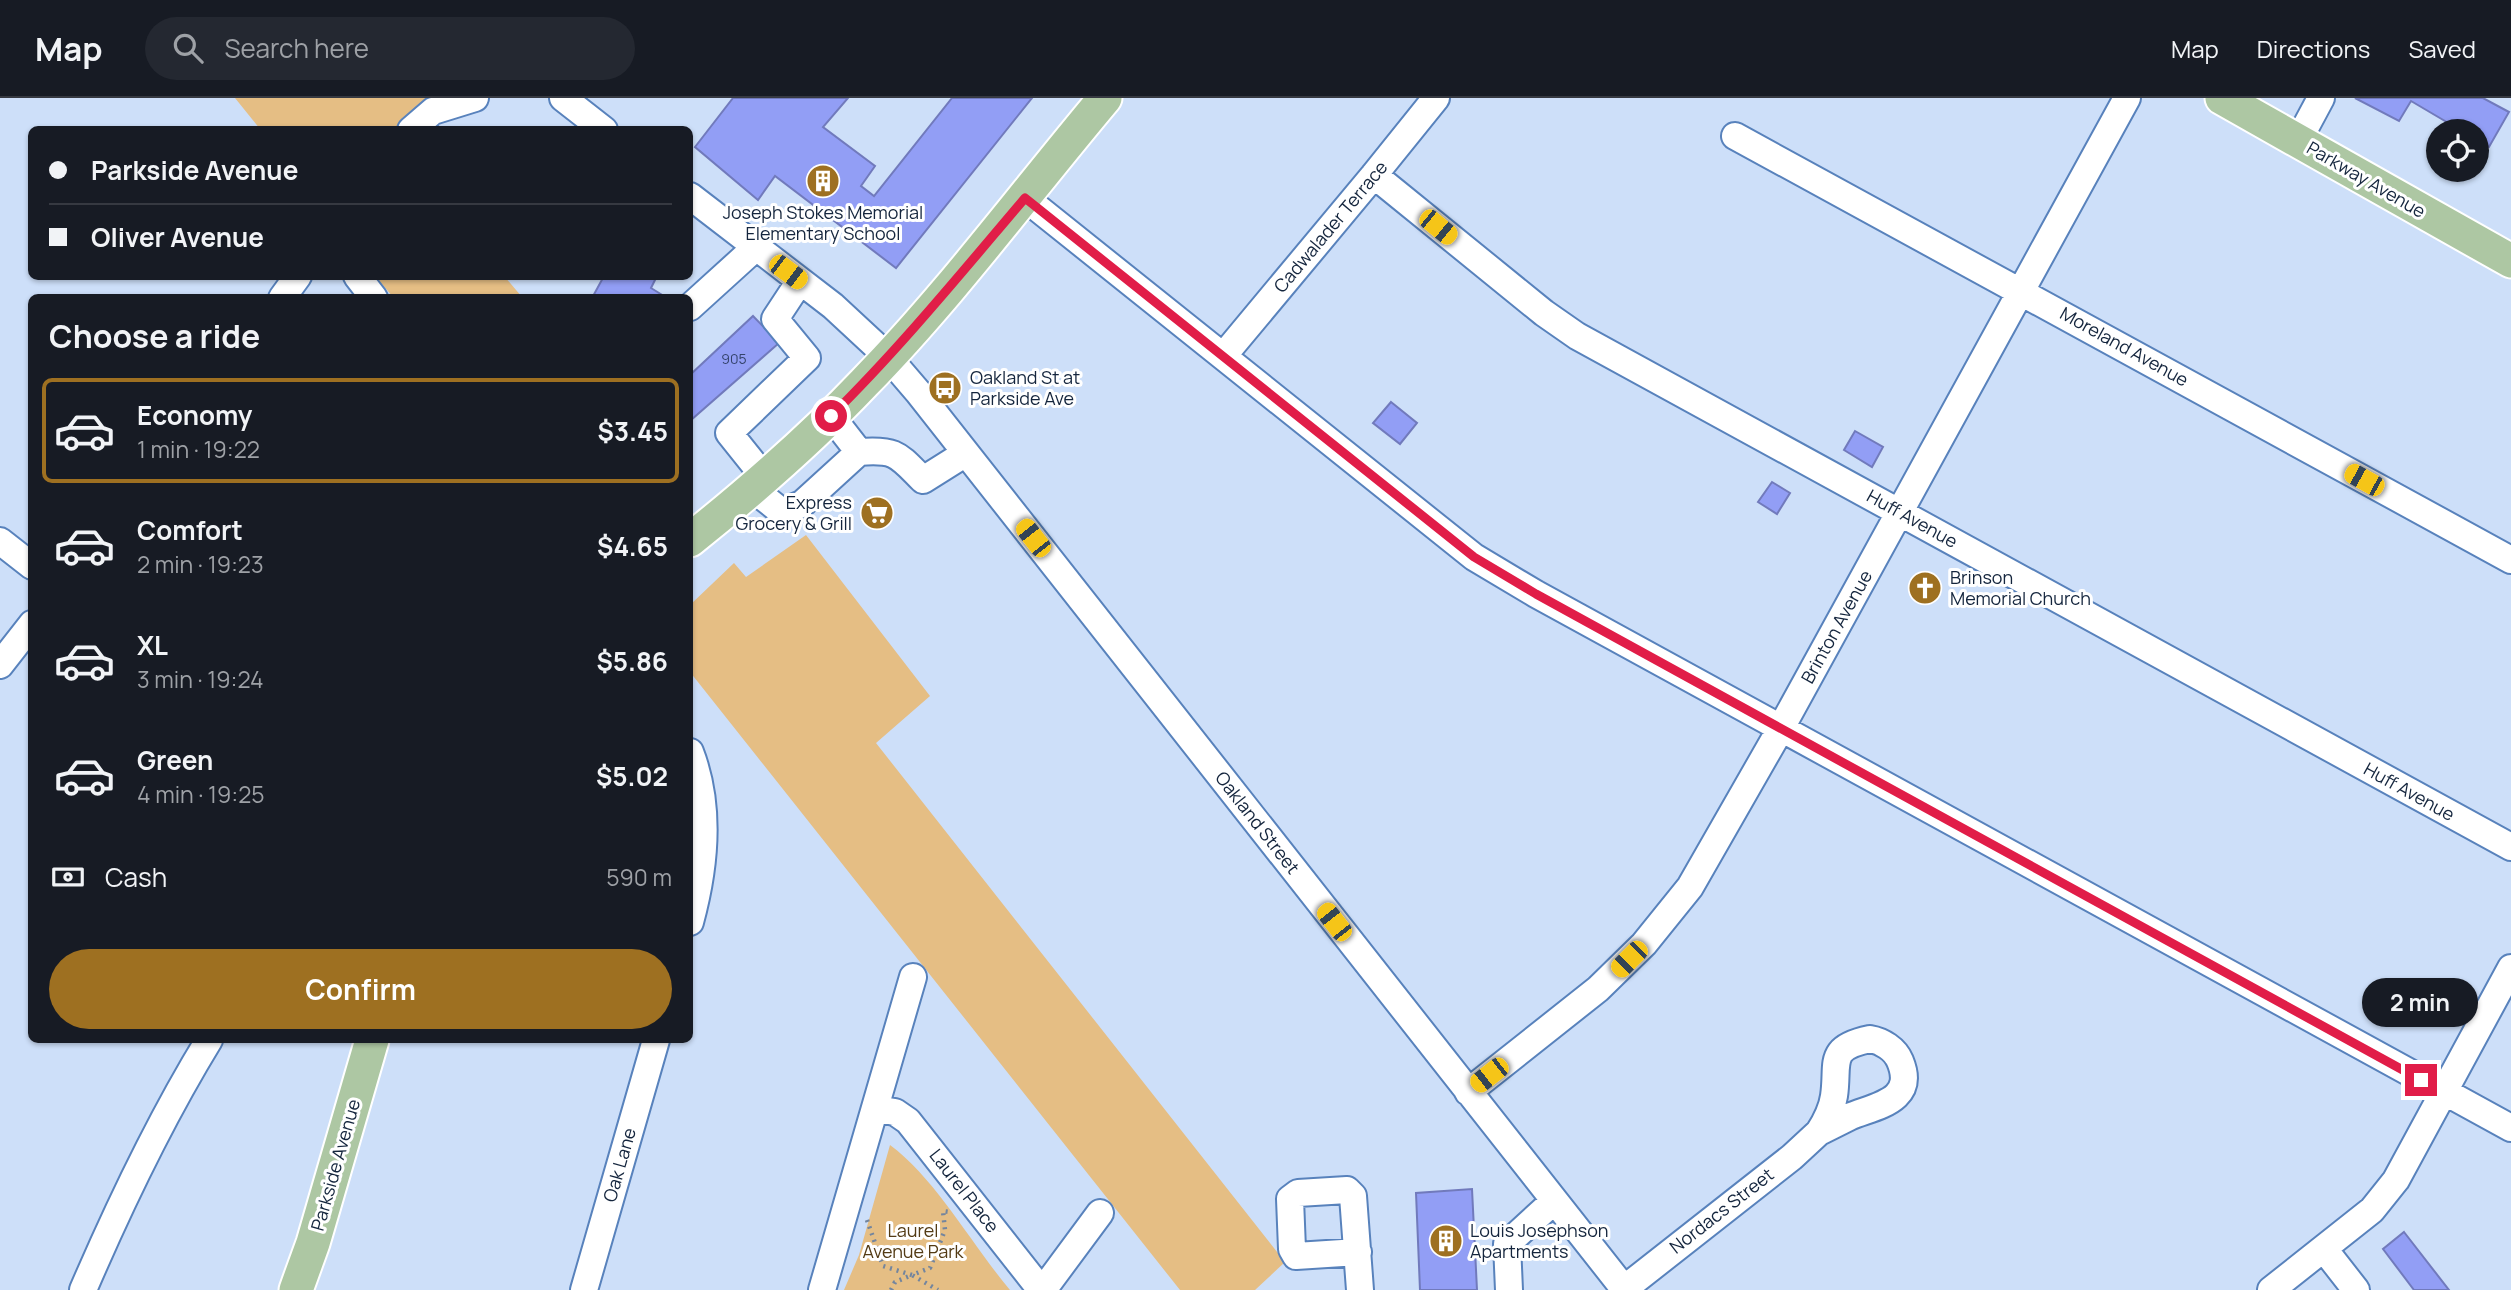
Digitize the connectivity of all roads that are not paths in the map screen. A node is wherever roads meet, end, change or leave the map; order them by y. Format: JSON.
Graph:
{"nodes":[{"id":1,"x":475,"y":98,"type":"edge"},
{"id":2,"x":563,"y":98,"type":"edge"},
{"id":3,"x":1105,"y":98,"type":"edge"},
{"id":4,"x":1436,"y":98,"type":"edge"},
{"id":5,"x":2127,"y":98,"type":"edge"},
{"id":6,"x":2222,"y":98,"type":"edge"},
{"id":7,"x":2321,"y":98,"type":"edge"},
{"id":8,"x":437,"y":104,"type":"edge"},
{"id":9,"x":415,"y":126,"type":"edge"},
{"id":10,"x":599,"y":126,"type":"edge"},
{"id":11,"x":1735,"y":136,"type":"dead end"},
{"id":12,"x":2298,"y":141,"type":"junction"},
{"id":13,"x":1374,"y":175,"type":"junction"},
{"id":14,"x":693,"y":198,"type":"edge"},
{"id":15,"x":1025,"y":198,"type":"junction"},
{"id":16,"x":755,"y":248,"type":"junction"},
{"id":17,"x":2511,"y":261,"type":"edge"},
{"id":18,"x":360,"y":280,"type":"edge"},
{"id":19,"x":800,"y":281,"type":"junction"},
{"id":20,"x":2022,"y":292,"type":"junction"},
{"id":21,"x":371,"y":294,"type":"edge"},
{"id":22,"x":693,"y":304,"type":"edge"},
{"id":23,"x":1224,"y":355,"type":"junction"},
{"id":24,"x":888,"y":357,"type":"junction"},
{"id":25,"x":831,"y":416,"type":"junction"},
{"id":26,"x":859,"y":452,"type":"junction"},
{"id":27,"x":966,"y":453,"type":"junction"},
{"id":28,"x":759,"y":483,"type":"junction"},
{"id":29,"x":1900,"y":513,"type":"junction"},
{"id":30,"x":693,"y":538,"type":"edge"},
{"id":31,"x":0,"y":541,"type":"edge"},
{"id":32,"x":2511,"y":560,"type":"edge"},
{"id":33,"x":28,"y":563,"type":"edge"},
{"id":34,"x":28,"y":629,"type":"edge"},
{"id":35,"x":0,"y":665,"type":"edge"},
{"id":36,"x":1782,"y":728,"type":"junction"},
{"id":37,"x":693,"y":762,"type":"edge"},
{"id":38,"x":2511,"y":847,"type":"edge"},
{"id":39,"x":693,"y":908,"type":"edge"},
{"id":40,"x":2511,"y":968,"type":"edge"},
{"id":41,"x":913,"y":977,"type":"dead end"},
{"id":42,"x":207,"y":1043,"type":"edge"},
{"id":43,"x":371,"y":1043,"type":"edge"},
{"id":44,"x":655,"y":1043,"type":"edge"},
{"id":45,"x":2444,"y":1091,"type":"junction"},
{"id":46,"x":1468,"y":1092,"type":"junction"},
{"id":47,"x":875,"y":1109,"type":"junction"},
{"id":48,"x":2511,"y":1128,"type":"edge"},
{"id":49,"x":1819,"y":1132,"type":"dead end"},
{"id":50,"x":1554,"y":1201,"type":"junction"},
{"id":51,"x":1100,"y":1213,"type":"dead end"},
{"id":52,"x":2323,"y":1249,"type":"junction"},
{"id":53,"x":1358,"y":1252,"type":"dead end"},
{"id":54,"x":1625,"y":1289,"type":"edge"},
{"id":55,"x":83,"y":1290,"type":"edge"},
{"id":56,"x":296,"y":1290,"type":"edge"},
{"id":57,"x":584,"y":1290,"type":"edge"},
{"id":58,"x":822,"y":1290,"type":"edge"},
{"id":59,"x":1042,"y":1290,"type":"edge"},
{"id":60,"x":1360,"y":1290,"type":"edge"},
{"id":61,"x":1509,"y":1290,"type":"edge"},
{"id":62,"x":2271,"y":1290,"type":"edge"},
{"id":63,"x":2356,"y":1290,"type":"edge"}],
"edges":[{"from":1,"to":8,"type":"street"},
{"from":2,"to":10,"type":"street"},
{"from":3,"to":15,"type":"main road"},
{"from":4,"to":13,"type":"street","name":"Cadwalader Terrace"},
{"from":5,"to":20,"type":"street","name":"Brinton Avenue"},
{"from":6,"to":12,"type":"main road","name":"Parkway Avenue"},
{"from":7,"to":12,"type":"street"},
{"from":8,"to":9,"type":"street"},
{"from":11,"to":20,"type":"street","name":"Moreland Avenue"},
{"from":12,"to":17,"type":"main road","name":"Parkway Avenue"},
{"from":13,"to":23,"type":"street","name":"Cadwalader Terrace"},
{"from":13,"to":29,"type":"street","name":"Huff Avenue"},
{"from":14,"to":16,"type":"street","name":"Oakland Street"},
{"from":15,"to":23,"type":"street"},
{"from":15,"to":24,"type":"main road"},
{"from":16,"to":19,"type":"street","name":"Oakland Street"},
{"from":16,"to":22,"type":"street"},
{"from":18,"to":21,"type":"street"},
{"from":19,"to":24,"type":"street","name":"Oakland Street"},
{"from":19,"to":28,"type":"street"},
{"from":20,"to":29,"type":"street","name":"Brinton Avenue"},
{"from":20,"to":32,"type":"street","name":"Moreland Avenue"},
{"from":23,"to":36,"type":"street"},
{"from":24,"to":25,"type":"main road"},
{"from":24,"to":27,"type":"street","name":"Oakland Street"},
{"from":25,"to":26,"type":"street"},
{"from":25,"to":28,"type":"main road"},
{"from":26,"to":27,"type":"street"},
{"from":26,"to":28,"type":"street"},
{"from":27,"to":46,"type":"street","name":"Oakland Street"},
{"from":28,"to":30,"type":"main road"},
{"from":29,"to":36,"type":"street","name":"Brinton Avenue"},
{"from":29,"to":38,"type":"street","name":"Huff Avenue"},
{"from":31,"to":33,"type":"street"},
{"from":34,"to":35,"type":"street"},
{"from":36,"to":45,"type":"street"},
{"from":36,"to":46,"type":"street","name":"Brinton Avenue"},
{"from":37,"to":39,"type":"street"},
{"from":40,"to":45,"type":"street"},
{"from":41,"to":47,"type":"street"},
{"from":42,"to":55,"type":"street"},
{"from":43,"to":56,"type":"main road","name":"Parkside Avenue"},
{"from":44,"to":57,"type":"street","name":"Oak Lane"},
{"from":45,"to":48,"type":"street"},
{"from":45,"to":52,"type":"street"},
{"from":46,"to":50,"type":"street","name":"Oakland Street"},
{"from":47,"to":58,"type":"street"},
{"from":47,"to":59,"type":"street","name":"Laurel Place"},
{"from":49,"to":54,"type":"street","name":"Nordacs Street"},
{"from":50,"to":54,"type":"street","name":"Oakland Street"},
{"from":50,"to":61,"type":"street"},
{"from":51,"to":59,"type":"street"},
{"from":52,"to":62,"type":"street"},
{"from":52,"to":63,"type":"street"},
{"from":53,"to":60,"type":"street"}]}
